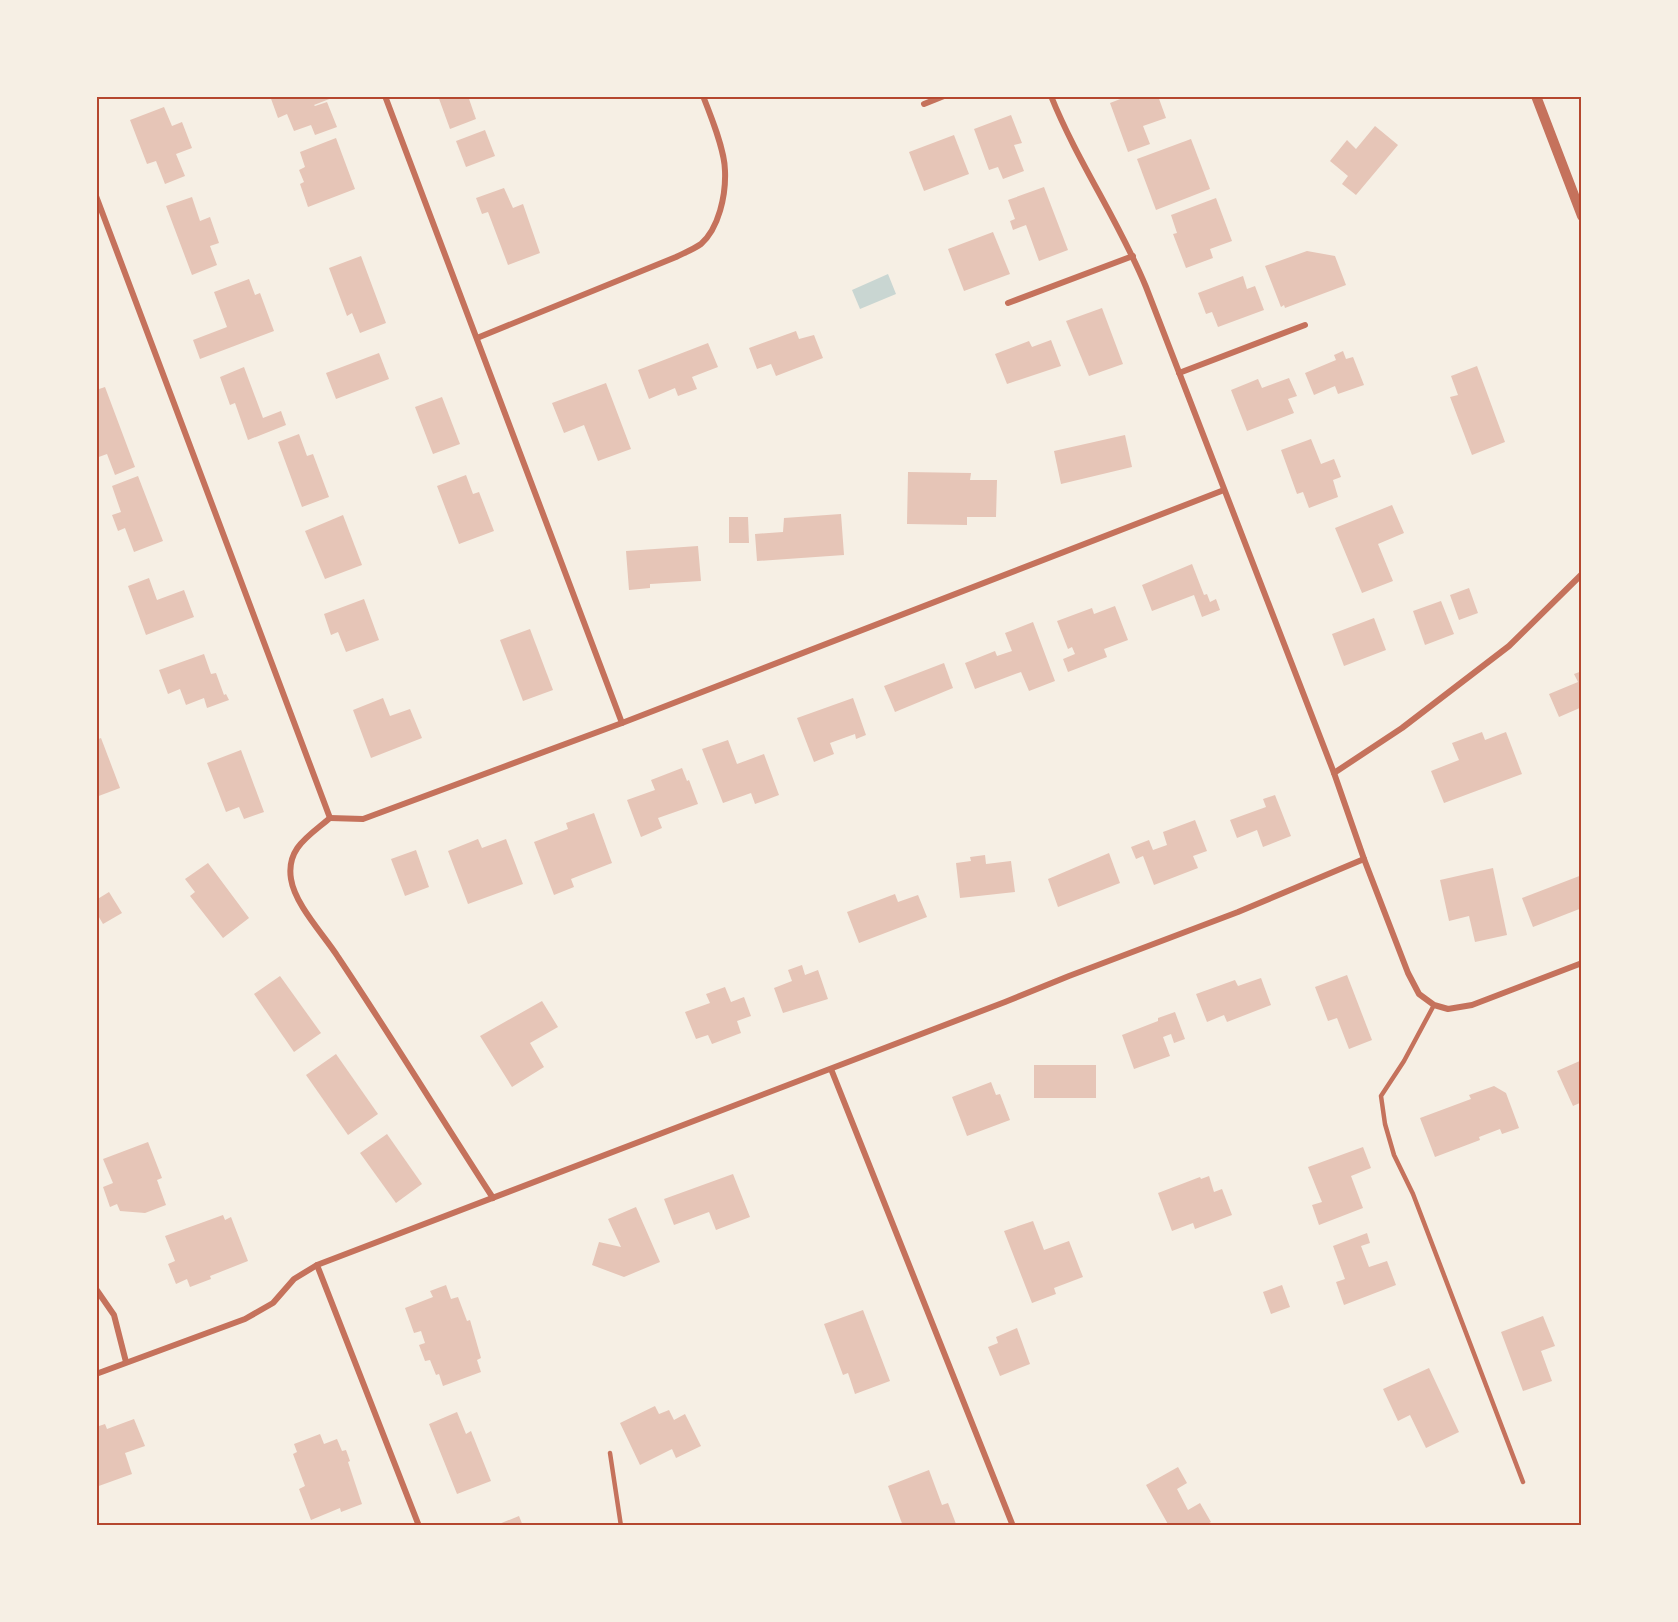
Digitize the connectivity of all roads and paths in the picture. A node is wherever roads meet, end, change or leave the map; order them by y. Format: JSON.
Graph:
{"nodes":[{"id":1,"x":385,"y":96,"type":"edge"},
{"id":2,"x":704,"y":96,"type":"edge"},
{"id":3,"x":944,"y":96,"type":"edge"},
{"id":4,"x":1051,"y":96,"type":"edge"},
{"id":5,"x":1536,"y":96,"type":"edge"},
{"id":6,"x":924,"y":104,"type":"dead end"},
{"id":7,"x":96,"y":196,"type":"edge"},
{"id":8,"x":1582,"y":216,"type":"edge"},
{"id":9,"x":1133,"y":256,"type":"junction"},
{"id":10,"x":1008,"y":303,"type":"dead end"},
{"id":11,"x":1305,"y":325,"type":"dead end"},
{"id":12,"x":477,"y":338,"type":"junction"},
{"id":13,"x":1179,"y":373,"type":"junction"},
{"id":14,"x":1224,"y":490,"type":"junction"},
{"id":15,"x":1582,"y":574,"type":"edge"},
{"id":16,"x":622,"y":723,"type":"junction"},
{"id":17,"x":1334,"y":773,"type":"junction"},
{"id":18,"x":330,"y":818,"type":"junction"},
{"id":19,"x":1364,"y":859,"type":"junction"},
{"id":20,"x":1582,"y":963,"type":"edge"},
{"id":21,"x":1434,"y":1005,"type":"junction"},
{"id":22,"x":831,"y":1069,"type":"junction"},
{"id":23,"x":493,"y":1198,"type":"junction"},
{"id":24,"x":317,"y":1265,"type":"junction"},
{"id":25,"x":96,"y":1289,"type":"edge"},
{"id":26,"x":126,"y":1362,"type":"junction"},
{"id":27,"x":96,"y":1374,"type":"edge"},
{"id":28,"x":610,"y":1454,"type":"dead end"},
{"id":29,"x":1524,"y":1482,"type":"dead end"},
{"id":30,"x":419,"y":1526,"type":"edge"},
{"id":31,"x":621,"y":1526,"type":"edge"},
{"id":32,"x":1013,"y":1526,"type":"edge"}],
"edges":[{"from":1,"to":12,"type":"street"},
{"from":2,"to":12,"type":"street"},
{"from":3,"to":6,"type":"street"},
{"from":4,"to":9,"type":"street"},
{"from":5,"to":8,"type":"street"},
{"from":7,"to":18,"type":"street"},
{"from":9,"to":10,"type":"street"},
{"from":9,"to":13,"type":"street"},
{"from":11,"to":13,"type":"street"},
{"from":12,"to":16,"type":"street"},
{"from":13,"to":14,"type":"street"},
{"from":14,"to":16,"type":"street"},
{"from":14,"to":17,"type":"street"},
{"from":15,"to":17,"type":"street"},
{"from":16,"to":18,"type":"street"},
{"from":17,"to":19,"type":"street"},
{"from":18,"to":23,"type":"street"},
{"from":19,"to":21,"type":"street"},
{"from":19,"to":22,"type":"street"},
{"from":20,"to":21,"type":"street"},
{"from":21,"to":29,"type":"lane"},
{"from":22,"to":23,"type":"street"},
{"from":22,"to":32,"type":"street"},
{"from":23,"to":24,"type":"street"},
{"from":24,"to":26,"type":"street"},
{"from":24,"to":30,"type":"street"},
{"from":25,"to":26,"type":"street"},
{"from":26,"to":27,"type":"street"},
{"from":28,"to":31,"type":"lane"}]}
